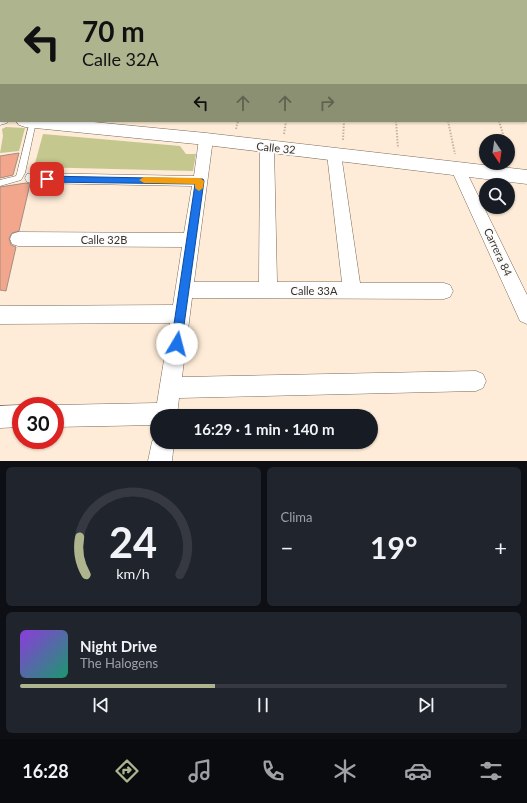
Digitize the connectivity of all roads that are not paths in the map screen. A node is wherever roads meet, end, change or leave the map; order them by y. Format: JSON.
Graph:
{"nodes":[{"id":1,"x":29,"y":122,"type":"edge"},
{"id":2,"x":48,"y":122,"type":"edge"},
{"id":3,"x":67,"y":123,"type":"edge"},
{"id":4,"x":206,"y":139,"type":"junction"},
{"id":5,"x":267,"y":147,"type":"junction"},
{"id":6,"x":338,"y":155,"type":"junction"},
{"id":7,"x":458,"y":169,"type":"junction"},
{"id":8,"x":527,"y":176,"type":"edge"},
{"id":9,"x":32,"y":178,"type":"dead end"},
{"id":10,"x":200,"y":181,"type":"junction"},
{"id":11,"x":0,"y":183,"type":"edge"},
{"id":12,"x":18,"y":239,"type":"dead end"},
{"id":13,"x":191,"y":240,"type":"junction"},
{"id":14,"x":184,"y":290,"type":"junction"},
{"id":15,"x":268,"y":291,"type":"junction"},
{"id":16,"x":352,"y":291,"type":"junction"},
{"id":17,"x":444,"y":292,"type":"dead end"},
{"id":18,"x":181,"y":314,"type":"junction"},
{"id":19,"x":527,"y":314,"type":"edge"},
{"id":20,"x":0,"y":315,"type":"edge"},
{"id":21,"x":476,"y":381,"type":"dead end"},
{"id":22,"x":171,"y":388,"type":"junction"},
{"id":23,"x":168,"y":409,"type":"edge"},
{"id":24,"x":150,"y":415,"type":"edge"},
{"id":25,"x":0,"y":416,"type":"edge"},
{"id":26,"x":12,"y":416,"type":"edge"},
{"id":27,"x":64,"y":416,"type":"edge"},
{"id":28,"x":162,"y":449,"type":"edge"},
{"id":29,"x":160,"y":461,"type":"edge"}],
"edges":[{"from":1,"to":11,"type":"lane"},
{"from":2,"to":3,"type":"main road","name":"Calle 32"},
{"from":3,"to":4,"type":"main road","name":"Calle 32"},
{"from":4,"to":5,"type":"main road","name":"Calle 32"},
{"from":4,"to":10,"type":"street"},
{"from":5,"to":6,"type":"main road","name":"Calle 32"},
{"from":5,"to":15,"type":"street"},
{"from":6,"to":7,"type":"main road","name":"Calle 32"},
{"from":6,"to":16,"type":"street"},
{"from":7,"to":8,"type":"main road","name":"Calle 32"},
{"from":7,"to":19,"type":"street","name":"Carrera 84"},
{"from":9,"to":10,"type":"street"},
{"from":10,"to":13,"type":"street"},
{"from":12,"to":13,"type":"street","name":"Calle 32B"},
{"from":13,"to":14,"type":"street"},
{"from":14,"to":15,"type":"street","name":"Calle 33A"},
{"from":14,"to":18,"type":"street"},
{"from":15,"to":16,"type":"street","name":"Calle 33A"},
{"from":16,"to":17,"type":"street","name":"Calle 33A"},
{"from":18,"to":20,"type":"street"},
{"from":18,"to":22,"type":"street"},
{"from":21,"to":22,"type":"street"},
{"from":22,"to":23,"type":"street"},
{"from":24,"to":27,"type":"street"},
{"from":25,"to":26,"type":"street"},
{"from":28,"to":29,"type":"street"}]}
